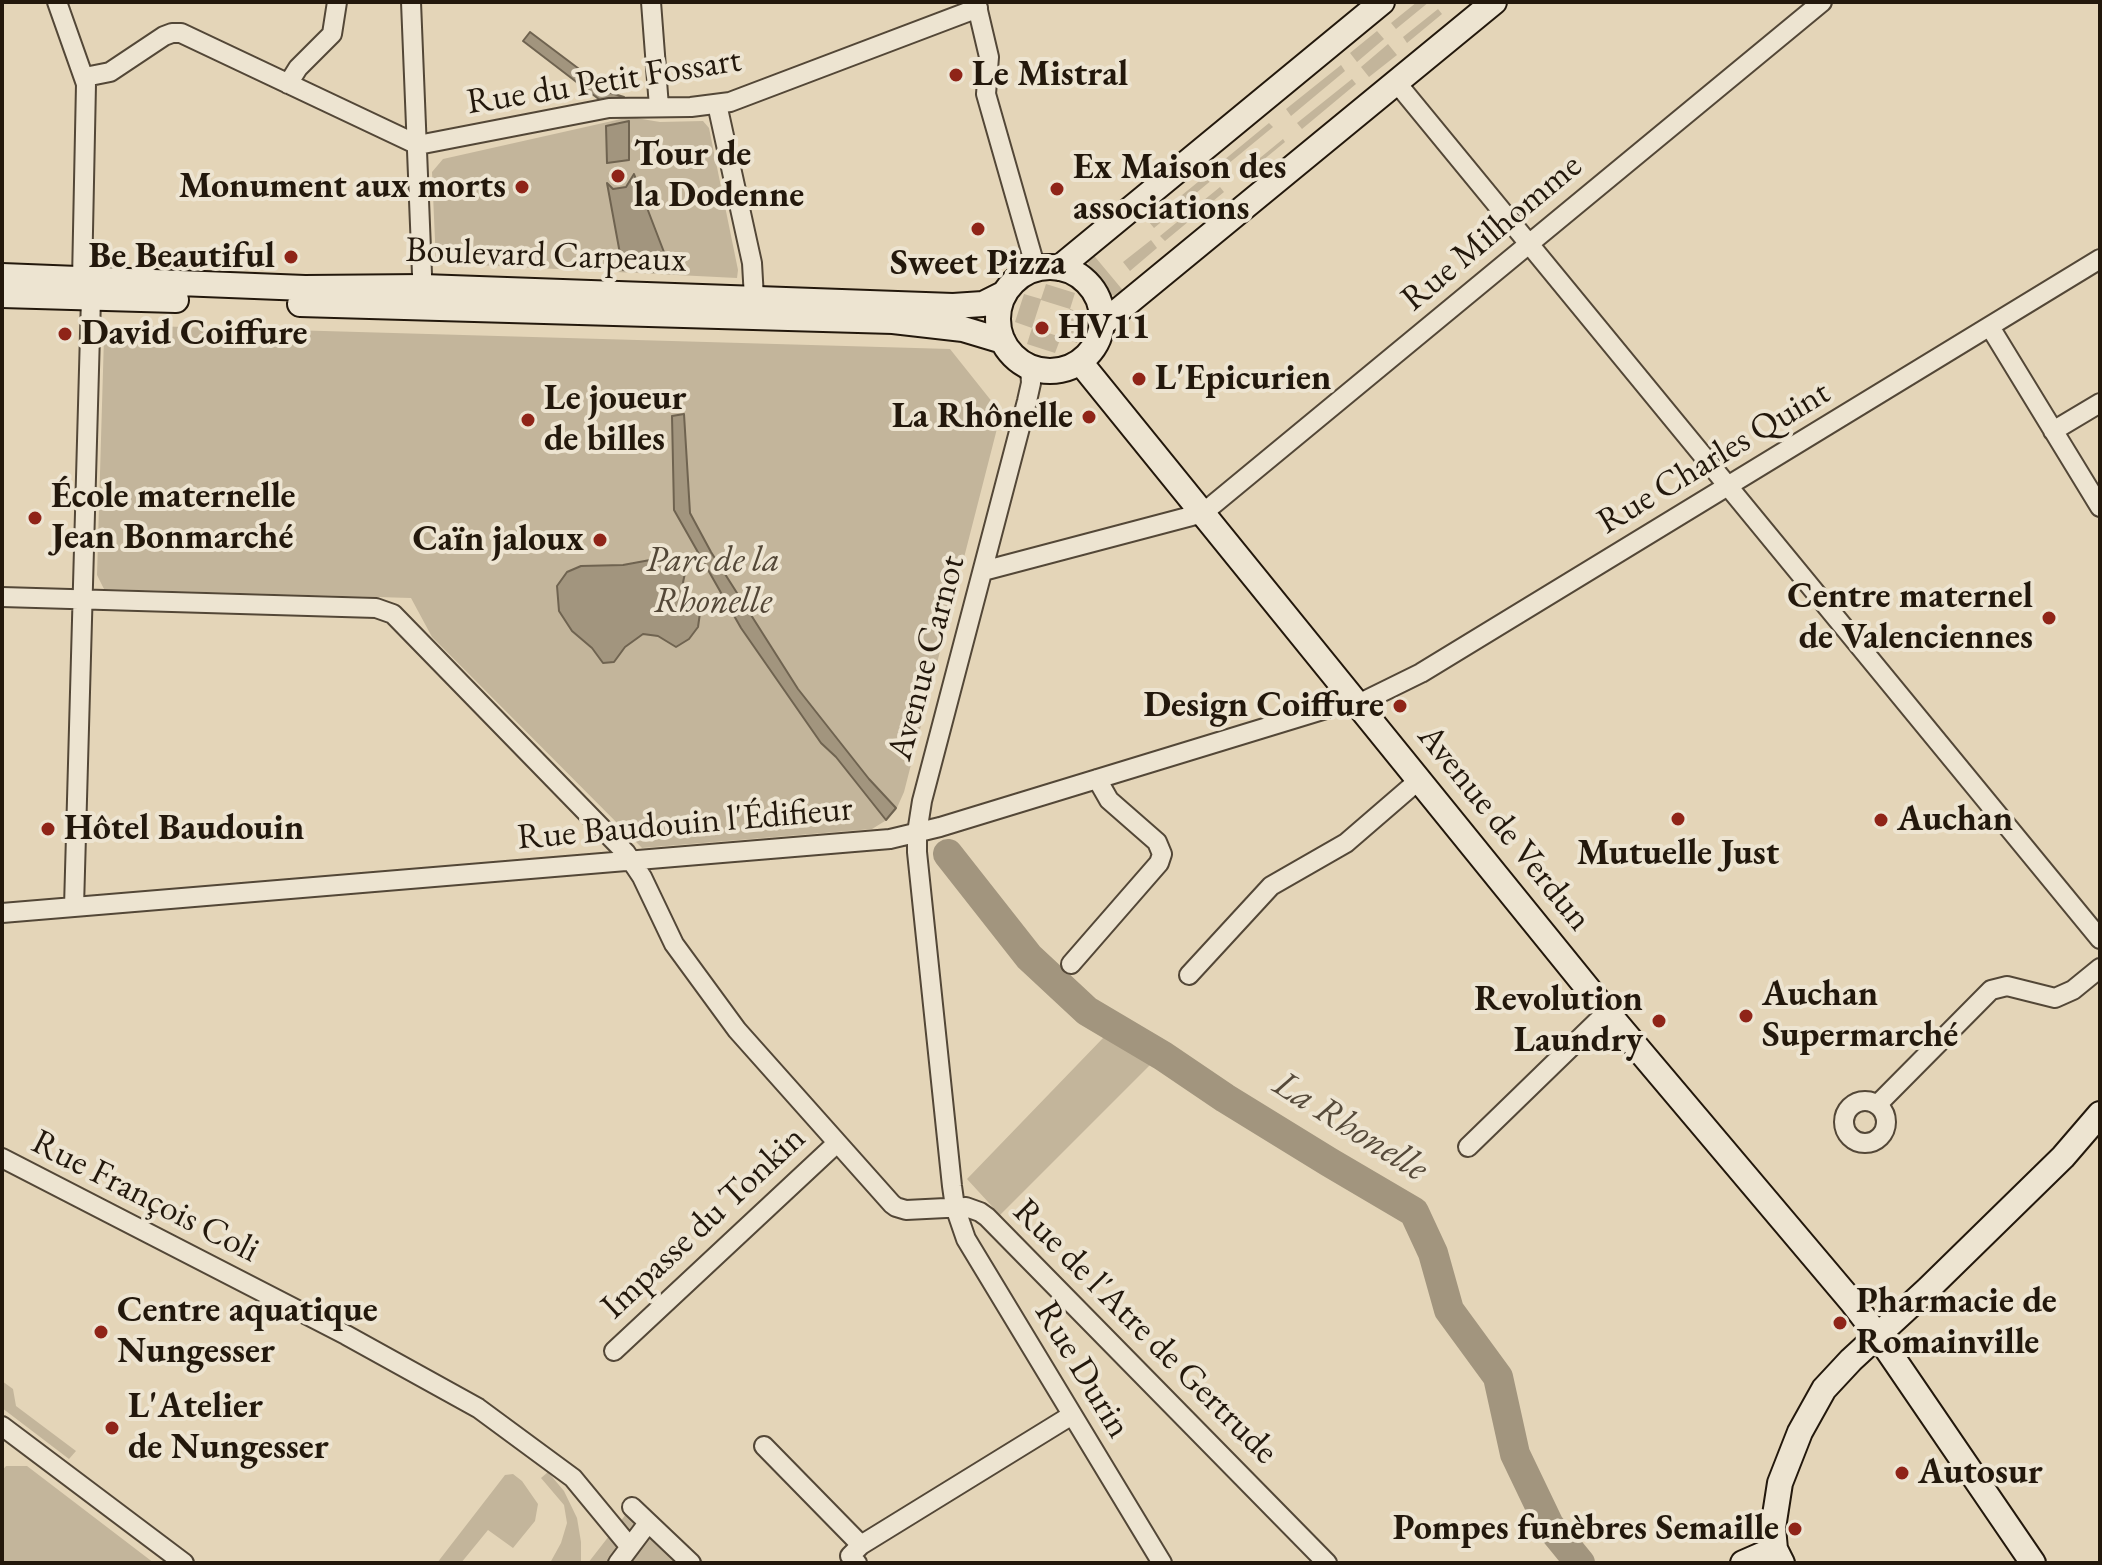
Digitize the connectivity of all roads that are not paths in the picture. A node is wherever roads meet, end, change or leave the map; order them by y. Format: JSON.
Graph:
{"nodes":[{"id":1,"x":337,"y":2,"type":"edge"},
{"id":2,"x":411,"y":2,"type":"edge"},
{"id":3,"x":651,"y":2,"type":"edge"},
{"id":4,"x":1382,"y":2,"type":"edge"},
{"id":5,"x":1494,"y":2,"type":"edge"},
{"id":6,"x":1822,"y":2,"type":"edge"},
{"id":7,"x":60,"y":4,"type":"edge"},
{"id":8,"x":977,"y":5,"type":"edge"},
{"id":9,"x":85,"y":77,"type":"junction"},
{"id":10,"x":1396,"y":82,"type":"junction"},
{"id":11,"x":288,"y":84,"type":"junction"},
{"id":12,"x":717,"y":104,"type":"junction"},
{"id":13,"x":659,"y":107,"type":"junction"},
{"id":14,"x":418,"y":145,"type":"junction"},
{"id":15,"x":1529,"y":244,"type":"junction"},
{"id":16,"x":2100,"y":259,"type":"edge"},
{"id":17,"x":1048,"y":268,"type":"junction"},
{"id":18,"x":2,"y":276,"type":"edge"},
{"id":19,"x":87,"y":289,"type":"junction"},
{"id":20,"x":1005,"y":293,"type":"junction"},
{"id":21,"x":2,"y":295,"type":"edge"},
{"id":22,"x":423,"y":297,"type":"junction"},
{"id":23,"x":754,"y":298,"type":"junction"},
{"id":24,"x":1102,"y":324,"type":"junction"},
{"id":25,"x":1990,"y":327,"type":"junction"},
{"id":26,"x":1003,"y":341,"type":"junction"},
{"id":27,"x":1080,"y":362,"type":"junction"},
{"id":28,"x":1030,"y":367,"type":"junction"},
{"id":29,"x":2100,"y":403,"type":"edge"},
{"id":30,"x":2053,"y":431,"type":"junction"},
{"id":31,"x":1728,"y":487,"type":"junction"},
{"id":32,"x":2100,"y":507,"type":"edge"},
{"id":33,"x":1203,"y":513,"type":"junction"},
{"id":34,"x":983,"y":571,"type":"junction"},
{"id":35,"x":2,"y":597,"type":"edge"},
{"id":36,"x":82,"y":599,"type":"junction"},
{"id":37,"x":1355,"y":700,"type":"junction"},
{"id":38,"x":1097,"y":779,"type":"junction"},
{"id":39,"x":1419,"y":780,"type":"junction"},
{"id":40,"x":917,"y":833,"type":"junction"},
{"id":41,"x":633,"y":861,"type":"junction"},
{"id":42,"x":74,"y":907,"type":"junction"},
{"id":43,"x":2,"y":913,"type":"edge"},
{"id":44,"x":2100,"y":939,"type":"edge"},
{"id":45,"x":1071,"y":964,"type":"dead end"},
{"id":46,"x":2100,"y":968,"type":"edge"},
{"id":47,"x":1189,"y":975,"type":"dead end"},
{"id":48,"x":1607,"y":1012,"type":"junction"},
{"id":49,"x":1877,"y":1105,"type":"dead end"},
{"id":50,"x":2100,"y":1114,"type":"edge"},
{"id":51,"x":837,"y":1143,"type":"junction"},
{"id":52,"x":1468,"y":1147,"type":"dead end"},
{"id":53,"x":2,"y":1158,"type":"edge"},
{"id":54,"x":955,"y":1207,"type":"junction"},
{"id":55,"x":1878,"y":1336,"type":"junction"},
{"id":56,"x":614,"y":1351,"type":"dead end"},
{"id":57,"x":1072,"y":1415,"type":"junction"},
{"id":58,"x":6,"y":1436,"type":"edge"},
{"id":59,"x":764,"y":1446,"type":"dead end"},
{"id":60,"x":632,"y":1507,"type":"dead end"},
{"id":61,"x":648,"y":1523,"type":"junction"},
{"id":62,"x":630,"y":1547,"type":"junction"},
{"id":63,"x":859,"y":1554,"type":"edge"},
{"id":64,"x":1778,"y":1556,"type":"edge"},
{"id":65,"x":184,"y":1563,"type":"edge"},
{"id":66,"x":618,"y":1563,"type":"edge"},
{"id":67,"x":691,"y":1563,"type":"edge"},
{"id":68,"x":1162,"y":1563,"type":"edge"},
{"id":69,"x":1327,"y":1563,"type":"edge"},
{"id":70,"x":1743,"y":1563,"type":"edge"},
{"id":71,"x":2033,"y":1563,"type":"edge"}],
"edges":[{"from":1,"to":11,"type":"street"},
{"from":2,"to":14,"type":"street"},
{"from":3,"to":13,"type":"street"},
{"from":4,"to":17,"type":"main road"},
{"from":5,"to":10,"type":"main road"},
{"from":6,"to":15,"type":"street","name":"Rue Milhomme"},
{"from":7,"to":9,"type":"street"},
{"from":8,"to":12,"type":"street","name":"Rue du Petit Fossart"},
{"from":8,"to":17,"type":"street"},
{"from":9,"to":11,"type":"street"},
{"from":9,"to":19,"type":"street"},
{"from":10,"to":15,"type":"street"},
{"from":10,"to":24,"type":"main road"},
{"from":11,"to":14,"type":"street"},
{"from":12,"to":13,"type":"street","name":"Rue du Petit Fossart"},
{"from":12,"to":23,"type":"street"},
{"from":13,"to":14,"type":"street","name":"Rue du Petit Fossart"},
{"from":14,"to":22,"type":"street"},
{"from":15,"to":31,"type":"street"},
{"from":15,"to":33,"type":"street","name":"Rue Milhomme"},
{"from":16,"to":25,"type":"street","name":"Rue Charles Quint"},
{"from":17,"to":20,"type":"main road"},
{"from":17,"to":24,"type":"main road"},
{"from":18,"to":19,"type":"main road","name":"Boulevard Carpeaux"},
{"from":19,"to":21,"type":"main road","name":"Boulevard Carpeaux"},
{"from":19,"to":22,"type":"main road","name":"Boulevard Carpeaux"},
{"from":19,"to":36,"type":"street"},
{"from":20,"to":23,"type":"main road","name":"Boulevard Carpeaux"},
{"from":20,"to":26,"type":"main road"},
{"from":22,"to":23,"type":"main road","name":"Boulevard Carpeaux"},
{"from":22,"to":26,"type":"main road","name":"Boulevard Carpeaux"},
{"from":24,"to":27,"type":"main road"},
{"from":25,"to":30,"type":"street"},
{"from":25,"to":31,"type":"street","name":"Rue Charles Quint"},
{"from":26,"to":28,"type":"main road"},
{"from":27,"to":28,"type":"main road"},
{"from":27,"to":33,"type":"main road","name":"Avenue de Verdun"},
{"from":28,"to":34,"type":"street","name":"Avenue Carnot"},
{"from":29,"to":30,"type":"street"},
{"from":30,"to":32,"type":"street"},
{"from":31,"to":37,"type":"street","name":"Rue Charles Quint"},
{"from":31,"to":44,"type":"street"},
{"from":33,"to":34,"type":"street"},
{"from":33,"to":37,"type":"main road","name":"Avenue de Verdun"},
{"from":34,"to":40,"type":"street","name":"Avenue Carnot"},
{"from":35,"to":36,"type":"street","name":"Rue de l'Atre de Gertrude"},
{"from":36,"to":41,"type":"street","name":"Rue de l'Atre de Gertrude"},
{"from":36,"to":42,"type":"street"},
{"from":37,"to":38,"type":"street","name":"Rue Baudouin l'Édifieur"},
{"from":37,"to":39,"type":"main road","name":"Avenue de Verdun"},
{"from":38,"to":40,"type":"street","name":"Rue Baudouin l'Édifieur"},
{"from":38,"to":45,"type":"street"},
{"from":39,"to":47,"type":"street"},
{"from":39,"to":48,"type":"main road","name":"Avenue de Verdun"},
{"from":40,"to":41,"type":"street","name":"Rue Baudouin l'Édifieur"},
{"from":40,"to":54,"type":"street","name":"Avenue Carnot"},
{"from":41,"to":42,"type":"street","name":"Rue Baudouin l'Édifieur"},
{"from":41,"to":51,"type":"street","name":"Rue de l'Atre de Gertrude"},
{"from":42,"to":43,"type":"street","name":"Rue Baudouin l'Édifieur"},
{"from":46,"to":49,"type":"street"},
{"from":48,"to":52,"type":"street"},
{"from":48,"to":55,"type":"main road","name":"Avenue de Verdun"},
{"from":50,"to":55,"type":"main road"},
{"from":51,"to":54,"type":"street","name":"Rue de l'Atre de Gertrude"},
{"from":51,"to":56,"type":"street","name":"Impasse du Tonkin"},
{"from":53,"to":62,"type":"street","name":"Rue François Coli"},
{"from":54,"to":57,"type":"street","name":"Rue Durin"},
{"from":54,"to":69,"type":"street","name":"Rue de l'Atre de Gertrude"},
{"from":55,"to":64,"type":"main road"},
{"from":55,"to":71,"type":"main road","name":"Avenue de Verdun"},
{"from":57,"to":63,"type":"street"},
{"from":57,"to":68,"type":"street","name":"Rue Durin"},
{"from":58,"to":65,"type":"street"},
{"from":59,"to":63,"type":"street"},
{"from":60,"to":61,"type":"street"},
{"from":61,"to":62,"type":"street"},
{"from":61,"to":67,"type":"street"},
{"from":62,"to":66,"type":"street"},
{"from":64,"to":70,"type":"main road"}]}
